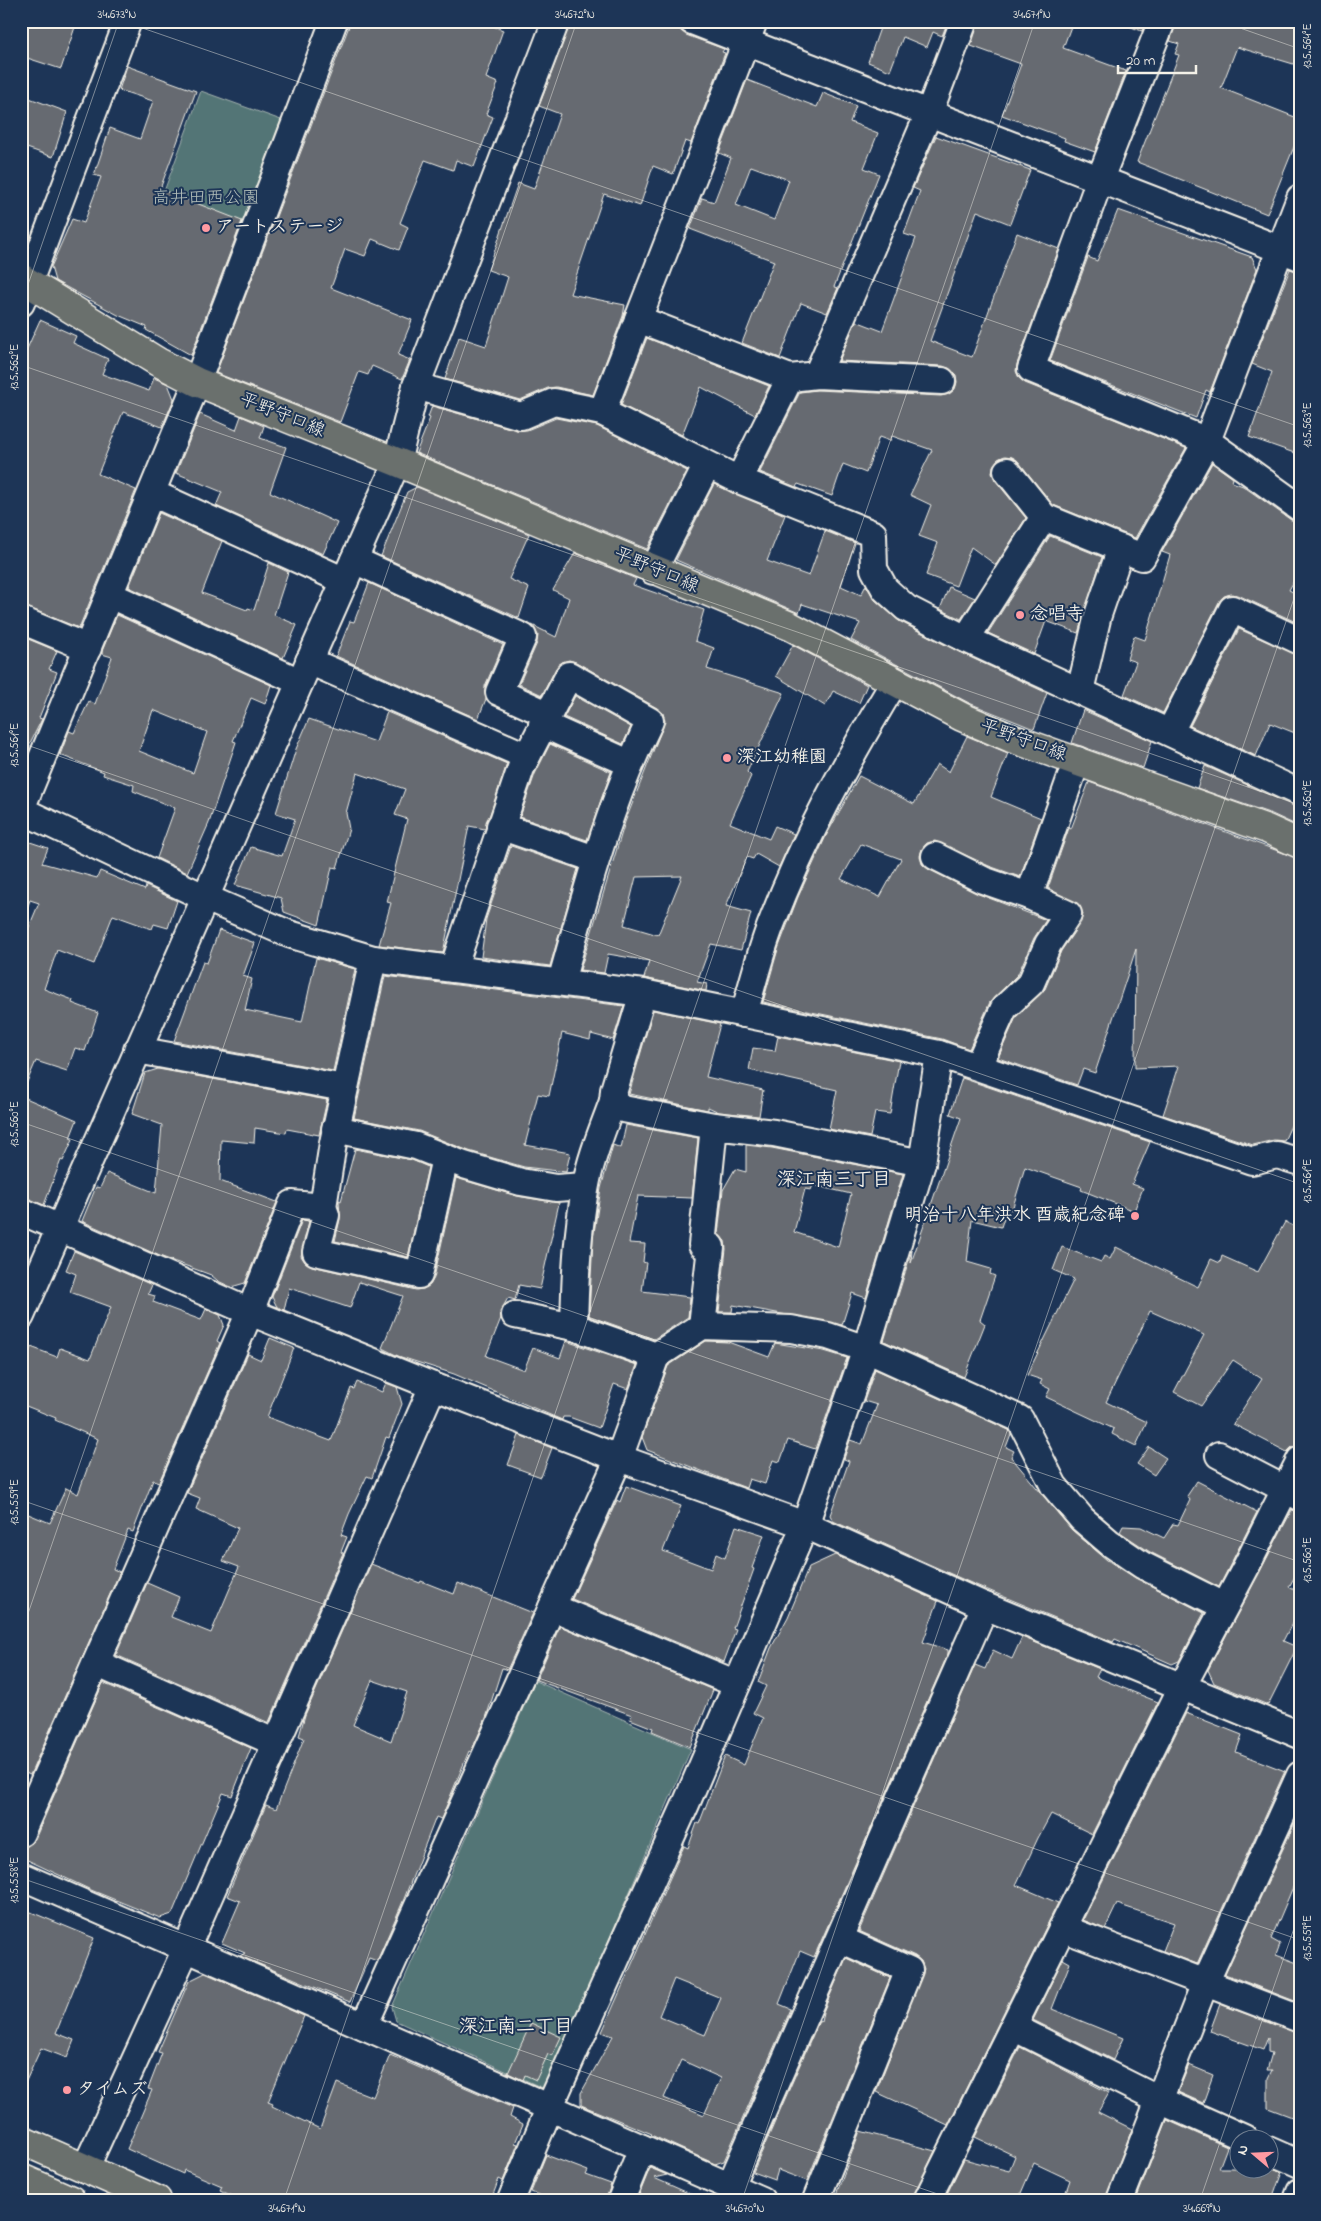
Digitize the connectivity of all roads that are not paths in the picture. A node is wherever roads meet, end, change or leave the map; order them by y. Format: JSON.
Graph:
{"nodes":[{"id":1,"x":128,"y":21,"type":"edge"},
{"id":2,"x":334,"y":21,"type":"edge"},
{"id":3,"x":556,"y":21,"type":"edge"},
{"id":4,"x":692,"y":21,"type":"edge"},
{"id":5,"x":964,"y":21,"type":"edge"},
{"id":6,"x":1162,"y":21,"type":"edge"},
{"id":7,"x":750,"y":32,"type":"edge"},
{"id":8,"x":929,"y":113,"type":"junction"},
{"id":9,"x":1100,"y":180,"type":"junction"},
{"id":10,"x":1300,"y":198,"type":"edge"},
{"id":11,"x":1290,"y":253,"type":"edge"},
{"id":12,"x":24,"y":288,"type":"edge"},
{"id":13,"x":638,"y":319,"type":"junction"},
{"id":14,"x":817,"y":375,"type":"junction"},
{"id":15,"x":790,"y":378,"type":"junction"},
{"id":16,"x":942,"y":381,"type":"dead end"},
{"id":17,"x":197,"y":382,"type":"junction"},
{"id":18,"x":416,"y":386,"type":"junction"},
{"id":19,"x":602,"y":412,"type":"junction"},
{"id":20,"x":1207,"y":441,"type":"junction"},
{"id":21,"x":397,"y":462,"type":"junction"},
{"id":22,"x":707,"y":465,"type":"junction"},
{"id":23,"x":1007,"y":470,"type":"dead end"},
{"id":24,"x":739,"y":480,"type":"junction"},
{"id":25,"x":152,"y":493,"type":"junction"},
{"id":26,"x":1300,"y":508,"type":"edge"},
{"id":27,"x":1044,"y":516,"type":"junction"},
{"id":28,"x":1121,"y":548,"type":"junction"},
{"id":29,"x":349,"y":570,"type":"junction"},
{"id":30,"x":653,"y":570,"type":"junction"},
{"id":31,"x":110,"y":595,"type":"junction"},
{"id":32,"x":21,"y":620,"type":"edge"},
{"id":33,"x":966,"y":639,"type":"junction"},
{"id":34,"x":1300,"y":640,"type":"edge"},
{"id":35,"x":88,"y":648,"type":"junction"},
{"id":36,"x":305,"y":671,"type":"junction"},
{"id":37,"x":894,"y":681,"type":"junction"},
{"id":38,"x":1080,"y":691,"type":"junction"},
{"id":39,"x":545,"y":719,"type":"junction"},
{"id":40,"x":1170,"y":732,"type":"junction"},
{"id":41,"x":526,"y":756,"type":"junction"},
{"id":42,"x":1077,"y":760,"type":"junction"},
{"id":43,"x":629,"y":763,"type":"junction"},
{"id":44,"x":1300,"y":793,"type":"edge"},
{"id":45,"x":21,"y":810,"type":"edge"},
{"id":46,"x":500,"y":826,"type":"junction"},
{"id":47,"x":1300,"y":844,"type":"edge"},
{"id":48,"x":935,"y":856,"type":"dead end"},
{"id":49,"x":595,"y":860,"type":"junction"},
{"id":50,"x":1029,"y":896,"type":"junction"},
{"id":51,"x":206,"y":898,"type":"junction"},
{"id":52,"x":373,"y":959,"type":"junction"},
{"id":53,"x":453,"y":969,"type":"junction"},
{"id":54,"x":561,"y":982,"type":"junction"},
{"id":55,"x":643,"y":992,"type":"junction"},
{"id":56,"x":744,"y":1014,"type":"junction"},
{"id":57,"x":136,"y":1050,"type":"junction"},
{"id":58,"x":939,"y":1054,"type":"junction"},
{"id":59,"x":978,"y":1066,"type":"junction"},
{"id":60,"x":344,"y":1088,"type":"junction"},
{"id":61,"x":613,"y":1101,"type":"junction"},
{"id":62,"x":714,"y":1126,"type":"junction"},
{"id":63,"x":335,"y":1130,"type":"junction"},
{"id":64,"x":1297,"y":1153,"type":"edge"},
{"id":65,"x":445,"y":1158,"type":"junction"},
{"id":66,"x":922,"y":1163,"type":"junction"},
{"id":67,"x":585,"y":1186,"type":"junction"},
{"id":68,"x":323,"y":1207,"type":"junction"},
{"id":69,"x":21,"y":1212,"type":"edge"},
{"id":70,"x":60,"y":1227,"type":"junction"},
{"id":71,"x":250,"y":1312,"type":"junction"},
{"id":72,"x":515,"y":1315,"type":"dead end"},
{"id":73,"x":21,"y":1316,"type":"edge"},
{"id":74,"x":702,"y":1326,"type":"junction"},
{"id":75,"x":574,"y":1327,"type":"junction"},
{"id":76,"x":866,"y":1349,"type":"junction"},
{"id":77,"x":656,"y":1356,"type":"junction"},
{"id":78,"x":433,"y":1386,"type":"junction"},
{"id":79,"x":1218,"y":1455,"type":"dead end"},
{"id":80,"x":619,"y":1458,"type":"junction"},
{"id":81,"x":1300,"y":1460,"type":"edge"},
{"id":82,"x":1292,"y":1493,"type":"edge"},
{"id":83,"x":805,"y":1525,"type":"junction"},
{"id":84,"x":985,"y":1606,"type":"junction"},
{"id":85,"x":1224,"y":1606,"type":"junction"},
{"id":86,"x":552,"y":1607,"type":"junction"},
{"id":87,"x":96,"y":1663,"type":"junction"},
{"id":88,"x":737,"y":1684,"type":"junction"},
{"id":89,"x":1182,"y":1687,"type":"junction"},
{"id":90,"x":1300,"y":1734,"type":"edge"},
{"id":91,"x":276,"y":1743,"type":"junction"},
{"id":92,"x":1300,"y":1775,"type":"edge"},
{"id":93,"x":21,"y":1833,"type":"edge"},
{"id":94,"x":21,"y":1876,"type":"edge"},
{"id":95,"x":1062,"y":1928,"type":"junction"},
{"id":96,"x":840,"y":1939,"type":"junction"},
{"id":97,"x":186,"y":1949,"type":"junction"},
{"id":98,"x":1204,"y":1983,"type":"junction"},
{"id":99,"x":1300,"y":2019,"type":"edge"},
{"id":100,"x":364,"y":2026,"type":"junction"},
{"id":101,"x":1013,"y":2027,"type":"junction"},
{"id":102,"x":1159,"y":2100,"type":"junction"},
{"id":103,"x":550,"y":2107,"type":"junction"},
{"id":104,"x":1228,"y":2131,"type":"edge"},
{"id":105,"x":21,"y":2140,"type":"edge"},
{"id":106,"x":642,"y":2148,"type":"junction"},
{"id":107,"x":1278,"y":2154,"type":"edge"},
{"id":108,"x":1300,"y":2164,"type":"edge"},
{"id":109,"x":85,"y":2169,"type":"junction"},
{"id":110,"x":21,"y":2178,"type":"edge"},
{"id":111,"x":730,"y":2186,"type":"junction"},
{"id":112,"x":1300,"y":2192,"type":"edge"},
{"id":113,"x":71,"y":2200,"type":"edge"},
{"id":114,"x":157,"y":2200,"type":"edge"},
{"id":115,"x":511,"y":2200,"type":"edge"},
{"id":116,"x":620,"y":2200,"type":"edge"},
{"id":117,"x":761,"y":2200,"type":"edge"},
{"id":118,"x":816,"y":2200,"type":"edge"},
{"id":119,"x":927,"y":2200,"type":"edge"},
{"id":120,"x":1120,"y":2200,"type":"edge"},
{"id":121,"x":1297,"y":2200,"type":"edge"}],
"edges":[{"from":1,"to":12,"type":"street"},
{"from":2,"to":17,"type":"street"},
{"from":3,"to":18,"type":"street"},
{"from":4,"to":7,"type":"street"},
{"from":5,"to":8,"type":"street"},
{"from":6,"to":9,"type":"street"},
{"from":7,"to":8,"type":"street"},
{"from":7,"to":13,"type":"street"},
{"from":8,"to":9,"type":"street"},
{"from":8,"to":14,"type":"street"},
{"from":9,"to":11,"type":"street"},
{"from":9,"to":20,"type":"street"},
{"from":10,"to":11,"type":"street"},
{"from":11,"to":20,"type":"street"},
{"from":12,"to":17,"type":"main road","name":"平野守口線"},
{"from":13,"to":15,"type":"street"},
{"from":13,"to":19,"type":"street"},
{"from":14,"to":15,"type":"street"},
{"from":14,"to":16,"type":"street"},
{"from":15,"to":24,"type":"street"},
{"from":17,"to":21,"type":"main road","name":"平野守口線"},
{"from":17,"to":25,"type":"street"},
{"from":18,"to":19,"type":"street"},
{"from":18,"to":21,"type":"street"},
{"from":19,"to":22,"type":"street"},
{"from":20,"to":26,"type":"street"},
{"from":20,"to":28,"type":"street"},
{"from":21,"to":29,"type":"street"},
{"from":21,"to":30,"type":"main road","name":"平野守口線"},
{"from":22,"to":24,"type":"street"},
{"from":22,"to":30,"type":"street"},
{"from":23,"to":27,"type":"street"},
{"from":24,"to":33,"type":"street"},
{"from":25,"to":29,"type":"street"},
{"from":25,"to":31,"type":"street"},
{"from":27,"to":28,"type":"street"},
{"from":27,"to":33,"type":"street"},
{"from":28,"to":38,"type":"street"},
{"from":29,"to":36,"type":"street"},
{"from":29,"to":39,"type":"street"},
{"from":30,"to":37,"type":"main road","name":"平野守口線"},
{"from":31,"to":35,"type":"street"},
{"from":31,"to":36,"type":"street"},
{"from":32,"to":35,"type":"street"},
{"from":33,"to":38,"type":"street"},
{"from":34,"to":40,"type":"street"},
{"from":35,"to":45,"type":"street"},
{"from":36,"to":41,"type":"street"},
{"from":36,"to":51,"type":"street"},
{"from":37,"to":42,"type":"main road","name":"平野守口線"},
{"from":37,"to":56,"type":"street"},
{"from":38,"to":40,"type":"street"},
{"from":39,"to":41,"type":"street"},
{"from":39,"to":43,"type":"street"},
{"from":39,"to":43,"type":"street"},
{"from":40,"to":44,"type":"street"},
{"from":41,"to":46,"type":"street"},
{"from":42,"to":47,"type":"main road","name":"平野守口線"},
{"from":42,"to":50,"type":"street"},
{"from":43,"to":49,"type":"street"},
{"from":45,"to":51,"type":"street"},
{"from":46,"to":49,"type":"street"},
{"from":46,"to":53,"type":"street"},
{"from":48,"to":50,"type":"street"},
{"from":49,"to":54,"type":"street"},
{"from":50,"to":59,"type":"street"},
{"from":51,"to":52,"type":"street"},
{"from":51,"to":57,"type":"street"},
{"from":52,"to":53,"type":"street"},
{"from":52,"to":60,"type":"street"},
{"from":53,"to":54,"type":"street"},
{"from":54,"to":55,"type":"street"},
{"from":55,"to":56,"type":"street"},
{"from":55,"to":61,"type":"street"},
{"from":56,"to":58,"type":"street"},
{"from":57,"to":60,"type":"street"},
{"from":57,"to":70,"type":"street"},
{"from":58,"to":59,"type":"street"},
{"from":58,"to":66,"type":"street"},
{"from":59,"to":64,"type":"street"},
{"from":60,"to":63,"type":"street"},
{"from":61,"to":62,"type":"street"},
{"from":61,"to":67,"type":"street"},
{"from":62,"to":66,"type":"street"},
{"from":62,"to":74,"type":"street"},
{"from":63,"to":65,"type":"street"},
{"from":63,"to":68,"type":"street"},
{"from":65,"to":67,"type":"street"},
{"from":65,"to":68,"type":"street"},
{"from":66,"to":76,"type":"street"},
{"from":67,"to":75,"type":"street"},
{"from":68,"to":71,"type":"street"},
{"from":69,"to":70,"type":"street"},
{"from":70,"to":71,"type":"street"},
{"from":70,"to":73,"type":"street"},
{"from":71,"to":78,"type":"street"},
{"from":71,"to":87,"type":"street"},
{"from":72,"to":75,"type":"street"},
{"from":74,"to":76,"type":"street"},
{"from":74,"to":77,"type":"street"},
{"from":75,"to":77,"type":"street"},
{"from":76,"to":83,"type":"street"},
{"from":76,"to":85,"type":"street"},
{"from":77,"to":80,"type":"street"},
{"from":78,"to":80,"type":"street"},
{"from":78,"to":91,"type":"street"},
{"from":79,"to":82,"type":"street"},
{"from":80,"to":83,"type":"street"},
{"from":80,"to":86,"type":"street"},
{"from":81,"to":82,"type":"street"},
{"from":82,"to":85,"type":"street"},
{"from":83,"to":84,"type":"street"},
{"from":83,"to":88,"type":"street"},
{"from":84,"to":89,"type":"street"},
{"from":84,"to":96,"type":"street"},
{"from":85,"to":89,"type":"street"},
{"from":86,"to":88,"type":"street"},
{"from":86,"to":100,"type":"street"},
{"from":87,"to":91,"type":"street"},
{"from":87,"to":93,"type":"street"},
{"from":88,"to":103,"type":"street"},
{"from":89,"to":90,"type":"street"},
{"from":89,"to":95,"type":"street"},
{"from":91,"to":97,"type":"street"},
{"from":92,"to":98,"type":"street"},
{"from":94,"to":97,"type":"street"},
{"from":95,"to":98,"type":"street"},
{"from":95,"to":101,"type":"street"},
{"from":96,"to":111,"type":"street"},
{"from":96,"to":118,"type":"street"},
{"from":97,"to":100,"type":"street"},
{"from":97,"to":109,"type":"street"},
{"from":98,"to":99,"type":"street"},
{"from":98,"to":102,"type":"street"},
{"from":100,"to":103,"type":"street"},
{"from":101,"to":102,"type":"street"},
{"from":101,"to":119,"type":"street"},
{"from":102,"to":104,"type":"street"},
{"from":102,"to":120,"type":"street"},
{"from":103,"to":106,"type":"street"},
{"from":103,"to":115,"type":"street"},
{"from":105,"to":109,"type":"main road"},
{"from":106,"to":111,"type":"street"},
{"from":106,"to":116,"type":"street"},
{"from":107,"to":108,"type":"street"},
{"from":109,"to":114,"type":"main road"},
{"from":110,"to":113,"type":"main road"},
{"from":111,"to":117,"type":"street"},
{"from":112,"to":121,"type":"street"}]}
